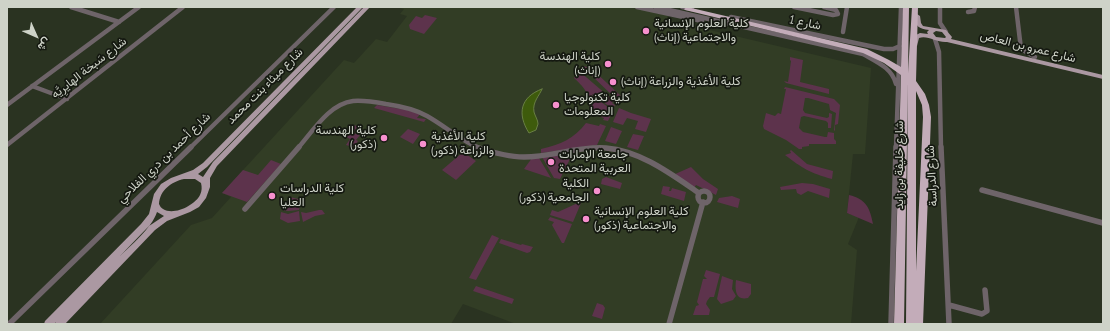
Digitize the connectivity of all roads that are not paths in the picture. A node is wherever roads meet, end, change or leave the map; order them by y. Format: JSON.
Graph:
{"nodes":[{"id":1,"x":71,"y":7,"type":"edge"},
{"id":2,"x":139,"y":7,"type":"edge"},
{"id":3,"x":184,"y":7,"type":"edge"},
{"id":4,"x":334,"y":7,"type":"edge"},
{"id":5,"x":360,"y":7,"type":"edge"},
{"id":6,"x":367,"y":7,"type":"edge"},
{"id":7,"x":636,"y":7,"type":"edge"},
{"id":8,"x":646,"y":7,"type":"edge"},
{"id":9,"x":656,"y":7,"type":"edge"},
{"id":10,"x":665,"y":7,"type":"edge"},
{"id":11,"x":794,"y":7,"type":"edge"},
{"id":12,"x":824,"y":7,"type":"edge"},
{"id":13,"x":847,"y":7,"type":"edge"},
{"id":14,"x":901,"y":7,"type":"edge"},
{"id":15,"x":906,"y":7,"type":"edge"},
{"id":16,"x":940,"y":7,"type":"edge"},
{"id":17,"x":975,"y":7,"type":"edge"},
{"id":18,"x":1016,"y":7,"type":"edge"},
{"id":19,"x":685,"y":8,"type":"edge"},
{"id":20,"x":915,"y":8,"type":"edge"},
{"id":21,"x":968,"y":12,"type":"dead end"},
{"id":22,"x":838,"y":13,"type":"junction"},
{"id":23,"x":846,"y":15,"type":"junction"},
{"id":24,"x":709,"y":20,"type":"junction"},
{"id":25,"x":119,"y":22,"type":"junction"},
{"id":26,"x":723,"y":23,"type":"junction"},
{"id":27,"x":940,"y":24,"type":"junction"},
{"id":28,"x":934,"y":29,"type":"junction"},
{"id":29,"x":843,"y":32,"type":"dead end"},
{"id":30,"x":946,"y":37,"type":"junction"},
{"id":31,"x":934,"y":38,"type":"junction"},
{"id":32,"x":900,"y":46,"type":"junction"},
{"id":33,"x":938,"y":46,"type":"junction"},
{"id":34,"x":878,"y":48,"type":"junction"},
{"id":35,"x":1018,"y":50,"type":"junction"},
{"id":36,"x":913,"y":52,"type":"junction"},
{"id":37,"x":863,"y":54,"type":"junction"},
{"id":38,"x":1103,"y":74,"type":"edge"},
{"id":39,"x":1103,"y":77,"type":"edge"},
{"id":40,"x":32,"y":86,"type":"junction"},
{"id":41,"x":897,"y":91,"type":"junction"},
{"id":42,"x":67,"y":98,"type":"junction"},
{"id":43,"x":7,"y":105,"type":"edge"},
{"id":44,"x":7,"y":145,"type":"edge"},
{"id":45,"x":184,"y":176,"type":"junction"},
{"id":46,"x":206,"y":187,"type":"junction"},
{"id":47,"x":982,"y":190,"type":"dead end"},
{"id":48,"x":699,"y":193,"type":"junction"},
{"id":49,"x":703,"y":202,"type":"junction"},
{"id":50,"x":156,"y":205,"type":"junction"},
{"id":51,"x":245,"y":209,"type":"dead end"},
{"id":52,"x":177,"y":213,"type":"junction"},
{"id":53,"x":1103,"y":223,"type":"edge"},
{"id":54,"x":985,"y":290,"type":"dead end"},
{"id":55,"x":949,"y":304,"type":"junction"},
{"id":56,"x":9,"y":324,"type":"edge"},
{"id":57,"x":48,"y":324,"type":"edge"},
{"id":58,"x":60,"y":324,"type":"edge"},
{"id":59,"x":669,"y":324,"type":"edge"},
{"id":60,"x":892,"y":324,"type":"edge"},
{"id":61,"x":899,"y":324,"type":"edge"},
{"id":62,"x":911,"y":324,"type":"edge"},
{"id":63,"x":918,"y":324,"type":"edge"},
{"id":64,"x":949,"y":324,"type":"edge"}],
"edges":[{"from":1,"to":25,"type":"street"},
{"from":2,"to":25,"type":"street"},
{"from":3,"to":42,"type":"street","name":"شارع سَبخة الهايرِيَّه"},
{"from":4,"to":56,"type":"street","name":"شارع أحمد بن دري الفلاحي"},
{"from":5,"to":45,"type":"main road","name":"شارع ميثاء بنت محمد"},
{"from":6,"to":46,"type":"main road","name":"شارع ميثاء بنت محمد"},
{"from":7,"to":26,"type":"street"},
{"from":8,"to":24,"type":"street","name":"شارع 1"},
{"from":9,"to":24,"type":"street","name":"شارع 1"},
{"from":10,"to":26,"type":"street"},
{"from":11,"to":22,"type":"street"},
{"from":12,"to":22,"type":"street"},
{"from":13,"to":23,"type":"street"},
{"from":14,"to":32,"type":"street"},
{"from":15,"to":61,"type":"highway","name":"شارع خليفة بن زايد"},
{"from":16,"to":27,"type":"street"},
{"from":17,"to":21,"type":"street"},
{"from":18,"to":35,"type":"street"},
{"from":19,"to":34,"type":"street","name":"شارع 1"},
{"from":19,"to":63,"type":"highway"},
{"from":20,"to":28,"type":"main road"},
{"from":20,"to":36,"type":"highway","name":"شارع خليفة بن زايد"},
{"from":22,"to":23,"type":"street"},
{"from":23,"to":29,"type":"street"},
{"from":24,"to":26,"type":"street","name":"شارع 1"},
{"from":25,"to":40,"type":"street"},
{"from":26,"to":37,"type":"street","name":"شارع 1"},
{"from":27,"to":28,"type":"street"},
{"from":27,"to":30,"type":"street"},
{"from":28,"to":30,"type":"main road"},
{"from":28,"to":31,"type":"main road"},
{"from":30,"to":31,"type":"main road"},
{"from":30,"to":33,"type":"street"},
{"from":30,"to":35,"type":"main road","name":"شارع عمرو بن العاص"},
{"from":30,"to":39,"type":"main road","name":"شارع عمرو بن العاص"},
{"from":31,"to":33,"type":"street"},
{"from":31,"to":36,"type":"main road"},
{"from":32,"to":34,"type":"street","name":"شارع 1"},
{"from":32,"to":41,"type":"street"},
{"from":33,"to":55,"type":"street","name":"شارع الدراسة"},
{"from":34,"to":37,"type":"street"},
{"from":35,"to":38,"type":"main road","name":"شارع عمرو بن العاص"},
{"from":36,"to":62,"type":"highway","name":"شارع خليفة بن زايد"},
{"from":37,"to":41,"type":"street","name":"شارع 1"},
{"from":40,"to":42,"type":"street"},
{"from":40,"to":43,"type":"street"},
{"from":41,"to":60,"type":"street"},
{"from":42,"to":44,"type":"street","name":"شارع سَبخة الهايرِيَّه"},
{"from":45,"to":46,"type":"main road"},
{"from":45,"to":50,"type":"main road"},
{"from":46,"to":52,"type":"main road"},
{"from":47,"to":53,"type":"street"},
{"from":48,"to":49,"type":"street"},
{"from":48,"to":49,"type":"street"},
{"from":48,"to":51,"type":"street"},
{"from":49,"to":59,"type":"street"},
{"from":50,"to":52,"type":"main road"},
{"from":50,"to":57,"type":"main road"},
{"from":52,"to":58,"type":"main road"},
{"from":54,"to":55,"type":"street"},
{"from":55,"to":64,"type":"street","name":"شارع الدراسة"}]}
